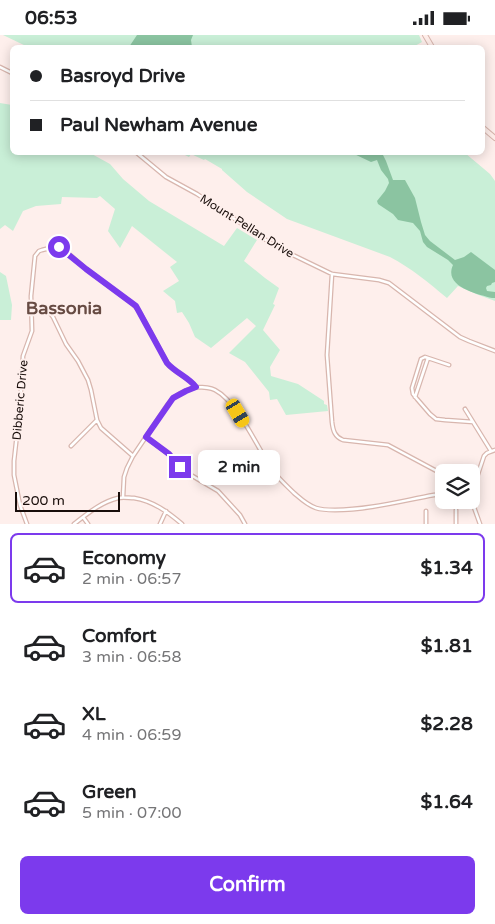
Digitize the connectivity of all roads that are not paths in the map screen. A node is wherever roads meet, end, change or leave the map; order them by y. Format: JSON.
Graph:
{"nodes":[{"id":1,"x":485,"y":130,"type":"edge"},
{"id":2,"x":495,"y":138,"type":"edge"},
{"id":3,"x":139,"y":155,"type":"edge"},
{"id":4,"x":332,"y":274,"type":"junction"},
{"id":5,"x":32,"y":307,"type":"junction"},
{"id":6,"x":495,"y":351,"type":"edge"},
{"id":7,"x":428,"y":358,"type":"junction"},
{"id":8,"x":449,"y":365,"type":"dead end"},
{"id":9,"x":196,"y":387,"type":"junction"},
{"id":10,"x":415,"y":397,"type":"junction"},
{"id":11,"x":465,"y":409,"type":"dead end"},
{"id":12,"x":96,"y":420,"type":"junction"},
{"id":13,"x":473,"y":422,"type":"junction"},
{"id":14,"x":146,"y":437,"type":"junction"},
{"id":15,"x":71,"y":446,"type":"dead end"},
{"id":16,"x":490,"y":451,"type":"junction"},
{"id":17,"x":495,"y":451,"type":"edge"},
{"id":18,"x":133,"y":456,"type":"junction"},
{"id":19,"x":480,"y":468,"type":"edge"},
{"id":20,"x":435,"y":470,"type":"edge"},
{"id":21,"x":435,"y":495,"type":"edge"},
{"id":22,"x":123,"y":497,"type":"junction"},
{"id":23,"x":475,"y":509,"type":"edge"},
{"id":24,"x":456,"y":510,"type":"dead end"},
{"id":25,"x":166,"y":511,"type":"junction"},
{"id":26,"x":426,"y":511,"type":"dead end"},
{"id":27,"x":84,"y":517,"type":"junction"},
{"id":28,"x":27,"y":524,"type":"edge"},
{"id":29,"x":74,"y":524,"type":"edge"},
{"id":30,"x":88,"y":524,"type":"edge"},
{"id":31,"x":160,"y":524,"type":"edge"},
{"id":32,"x":182,"y":524,"type":"edge"},
{"id":33,"x":245,"y":524,"type":"edge"},
{"id":34,"x":426,"y":524,"type":"edge"},
{"id":35,"x":456,"y":524,"type":"edge"},
{"id":36,"x":480,"y":524,"type":"edge"}],
"edges":[{"from":1,"to":2,"type":"main road"},
{"from":3,"to":4,"type":"street","name":"Mount Pellan Drive"},
{"from":4,"to":6,"type":"street","name":"Mount Pellan Drive"},
{"from":4,"to":20,"type":"street"},
{"from":5,"to":9,"type":"street","name":"Dibberic Drive"},
{"from":5,"to":12,"type":"street"},
{"from":5,"to":28,"type":"street","name":"Dibberic Drive"},
{"from":7,"to":8,"type":"street"},
{"from":7,"to":10,"type":"street"},
{"from":7,"to":10,"type":"street"},
{"from":9,"to":14,"type":"street"},
{"from":9,"to":21,"type":"street"},
{"from":10,"to":13,"type":"street"},
{"from":11,"to":13,"type":"street"},
{"from":12,"to":15,"type":"street"},
{"from":12,"to":18,"type":"street"},
{"from":13,"to":16,"type":"street"},
{"from":14,"to":18,"type":"street"},
{"from":14,"to":33,"type":"street"},
{"from":16,"to":17,"type":"street"},
{"from":16,"to":19,"type":"street"},
{"from":18,"to":22,"type":"street"},
{"from":22,"to":25,"type":"street"},
{"from":22,"to":27,"type":"street"},
{"from":23,"to":36,"type":"street"},
{"from":24,"to":35,"type":"street"},
{"from":25,"to":31,"type":"street"},
{"from":25,"to":32,"type":"street"},
{"from":26,"to":34,"type":"street"},
{"from":27,"to":29,"type":"street"},
{"from":27,"to":30,"type":"street"}]}
